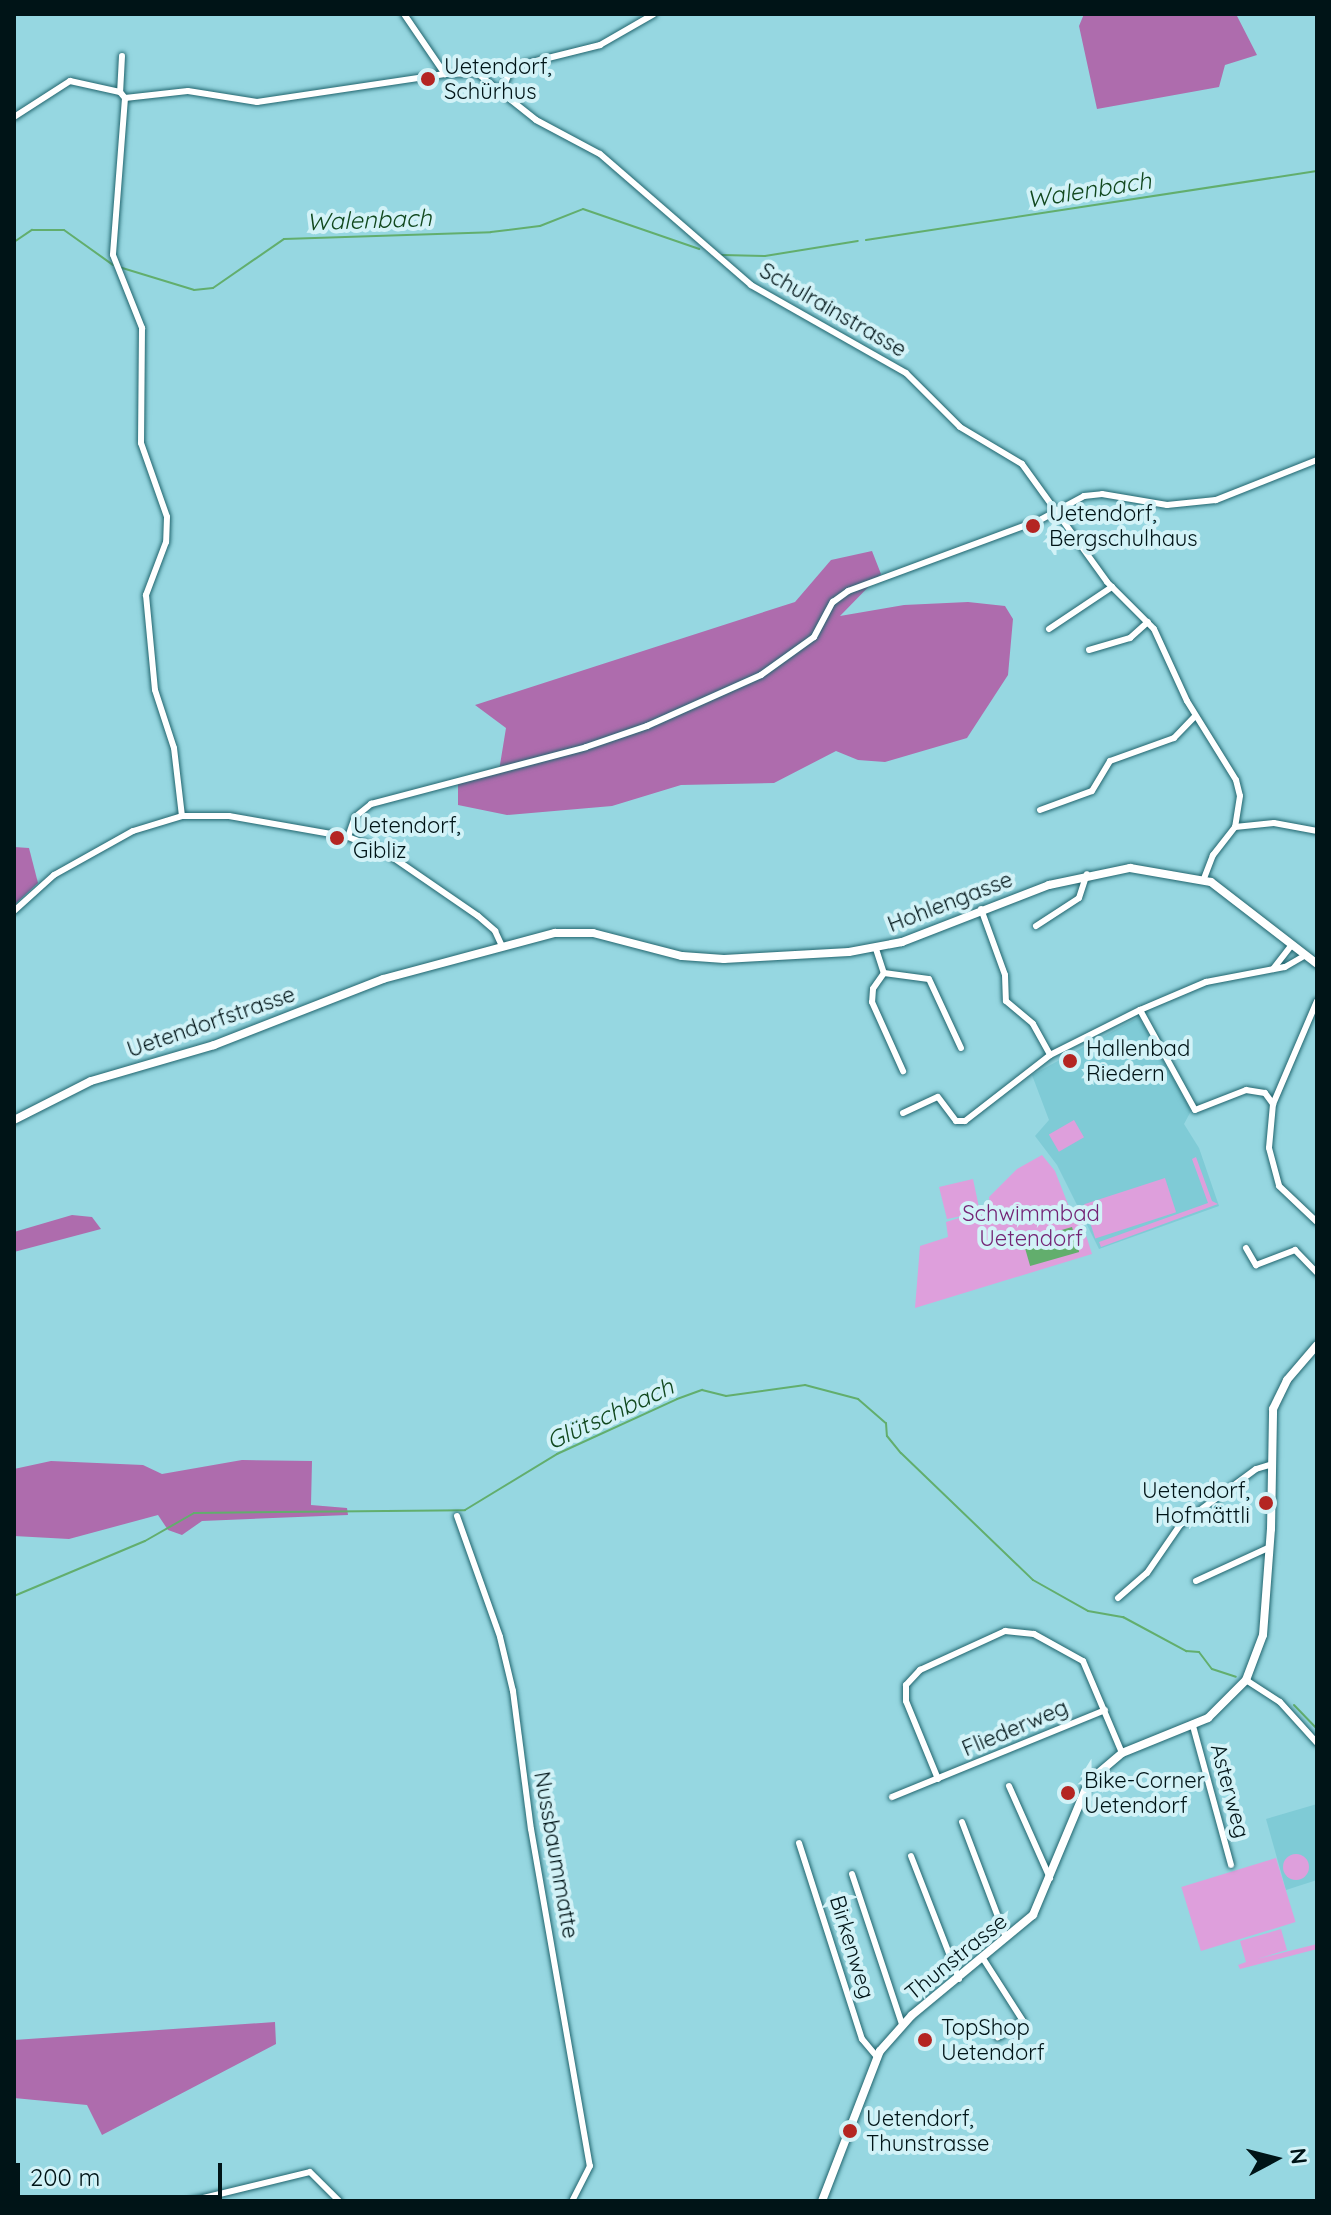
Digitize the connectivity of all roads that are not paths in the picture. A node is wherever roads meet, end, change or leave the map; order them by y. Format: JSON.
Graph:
{"nodes":[{"id":1,"x":404,"y":14,"type":"edge"},
{"id":2,"x":654,"y":14,"type":"edge"},
{"id":3,"x":122,"y":56,"type":"dead end"},
{"id":4,"x":434,"y":64,"type":"junction"},
{"id":5,"x":512,"y":67,"type":"junction"},
{"id":6,"x":477,"y":73,"type":"junction"},
{"id":7,"x":445,"y":74,"type":"junction"},
{"id":8,"x":428,"y":76,"type":"junction"},
{"id":9,"x":502,"y":90,"type":"junction"},
{"id":10,"x":123,"y":95,"type":"junction"},
{"id":11,"x":14,"y":117,"type":"edge"},
{"id":12,"x":1317,"y":460,"type":"edge"},
{"id":13,"x":1056,"y":512,"type":"junction"},
{"id":14,"x":1112,"y":587,"type":"junction"},
{"id":15,"x":1148,"y":622,"type":"junction"},
{"id":16,"x":1049,"y":629,"type":"dead end"},
{"id":17,"x":1089,"y":650,"type":"dead end"},
{"id":18,"x":1195,"y":716,"type":"junction"},
{"id":19,"x":1040,"y":810,"type":"dead end"},
{"id":20,"x":182,"y":816,"type":"junction"},
{"id":21,"x":1235,"y":827,"type":"junction"},
{"id":22,"x":1317,"y":831,"type":"edge"},
{"id":23,"x":348,"y":837,"type":"junction"},
{"id":24,"x":1087,"y":874,"type":"junction"},
{"id":25,"x":1204,"y":879,"type":"junction"},
{"id":26,"x":981,"y":907,"type":"junction"},
{"id":27,"x":14,"y":911,"type":"edge"},
{"id":28,"x":1036,"y":926,"type":"dead end"},
{"id":29,"x":502,"y":946,"type":"junction"},
{"id":30,"x":1290,"y":947,"type":"junction"},
{"id":31,"x":876,"y":949,"type":"junction"},
{"id":32,"x":1302,"y":957,"type":"junction"},
{"id":33,"x":1317,"y":964,"type":"edge"},
{"id":34,"x":1273,"y":969,"type":"junction"},
{"id":35,"x":884,"y":973,"type":"junction"},
{"id":36,"x":1317,"y":1001,"type":"edge"},
{"id":37,"x":1140,"y":1010,"type":"junction"},
{"id":38,"x":961,"y":1048,"type":"dead end"},
{"id":39,"x":1050,"y":1055,"type":"junction"},
{"id":40,"x":903,"y":1071,"type":"dead end"},
{"id":41,"x":1273,"y":1104,"type":"junction"},
{"id":42,"x":903,"y":1113,"type":"dead end"},
{"id":43,"x":14,"y":1120,"type":"edge"},
{"id":44,"x":1317,"y":1222,"type":"edge"},
{"id":45,"x":1246,"y":1248,"type":"dead end"},
{"id":46,"x":1317,"y":1273,"type":"edge"},
{"id":47,"x":1317,"y":1345,"type":"edge"},
{"id":48,"x":1272,"y":1464,"type":"junction"},
{"id":49,"x":457,"y":1516,"type":"dead end"},
{"id":50,"x":1270,"y":1547,"type":"junction"},
{"id":51,"x":1196,"y":1581,"type":"dead end"},
{"id":52,"x":1118,"y":1598,"type":"dead end"},
{"id":53,"x":1246,"y":1680,"type":"junction"},
{"id":54,"x":1105,"y":1710,"type":"junction"},
{"id":55,"x":1193,"y":1726,"type":"junction"},
{"id":56,"x":1317,"y":1743,"type":"edge"},
{"id":57,"x":1122,"y":1753,"type":"junction"},
{"id":58,"x":938,"y":1779,"type":"junction"},
{"id":59,"x":1009,"y":1786,"type":"dead end"},
{"id":60,"x":892,"y":1797,"type":"dead end"},
{"id":61,"x":962,"y":1822,"type":"dead end"},
{"id":62,"x":799,"y":1843,"type":"dead end"},
{"id":63,"x":911,"y":1856,"type":"dead end"},
{"id":64,"x":1231,"y":1865,"type":"dead end"},
{"id":65,"x":852,"y":1874,"type":"dead end"},
{"id":66,"x":1051,"y":1880,"type":"junction"},
{"id":67,"x":1007,"y":1941,"type":"junction"},
{"id":68,"x":984,"y":1960,"type":"junction"},
{"id":69,"x":959,"y":1979,"type":"junction"},
{"id":70,"x":902,"y":2024,"type":"junction"},
{"id":71,"x":998,"y":2037,"type":"dead end"},
{"id":72,"x":877,"y":2057,"type":"junction"},
{"id":73,"x":191,"y":2201,"type":"edge"},
{"id":74,"x":339,"y":2201,"type":"edge"},
{"id":75,"x":572,"y":2201,"type":"edge"},
{"id":76,"x":822,"y":2201,"type":"edge"}],
"edges":[{"from":1,"to":4,"type":"street"},
{"from":2,"to":5,"type":"street"},
{"from":3,"to":10,"type":"street"},
{"from":4,"to":7,"type":"street"},
{"from":4,"to":8,"type":"street"},
{"from":5,"to":6,"type":"street"},
{"from":5,"to":9,"type":"street"},
{"from":6,"to":7,"type":"street"},
{"from":6,"to":9,"type":"street","name":"Schulrainstrasse"},
{"from":7,"to":8,"type":"street"},
{"from":8,"to":10,"type":"street"},
{"from":9,"to":13,"type":"street","name":"Schulrainstrasse"},
{"from":10,"to":11,"type":"street"},
{"from":10,"to":20,"type":"street"},
{"from":12,"to":13,"type":"street"},
{"from":13,"to":14,"type":"street","name":"Schulrainstrasse"},
{"from":13,"to":23,"type":"street"},
{"from":14,"to":15,"type":"street","name":"Schulrainstrasse"},
{"from":14,"to":16,"type":"street"},
{"from":15,"to":17,"type":"street"},
{"from":15,"to":18,"type":"street","name":"Schulrainstrasse"},
{"from":18,"to":19,"type":"street"},
{"from":18,"to":21,"type":"street","name":"Schulrainstrasse"},
{"from":20,"to":23,"type":"street"},
{"from":20,"to":27,"type":"street"},
{"from":21,"to":22,"type":"street"},
{"from":21,"to":25,"type":"street"},
{"from":23,"to":29,"type":"street"},
{"from":24,"to":25,"type":"street","name":"Hohlengasse"},
{"from":24,"to":26,"type":"street","name":"Hohlengasse"},
{"from":24,"to":28,"type":"street"},
{"from":25,"to":30,"type":"street","name":"Hohlengasse"},
{"from":26,"to":31,"type":"street","name":"Hohlengasse"},
{"from":26,"to":39,"type":"street"},
{"from":29,"to":31,"type":"street","name":"Hohlengasse"},
{"from":29,"to":43,"type":"street","name":"Uetendorfstrasse"},
{"from":30,"to":32,"type":"street","name":"Hohlengasse"},
{"from":30,"to":34,"type":"street"},
{"from":31,"to":35,"type":"street"},
{"from":32,"to":33,"type":"street","name":"Hohlengasse"},
{"from":32,"to":34,"type":"street"},
{"from":34,"to":37,"type":"street"},
{"from":35,"to":38,"type":"street"},
{"from":35,"to":40,"type":"street"},
{"from":36,"to":41,"type":"street"},
{"from":37,"to":39,"type":"street"},
{"from":37,"to":41,"type":"street"},
{"from":39,"to":42,"type":"street"},
{"from":41,"to":44,"type":"street"},
{"from":45,"to":46,"type":"street"},
{"from":47,"to":48,"type":"street"},
{"from":48,"to":50,"type":"street"},
{"from":48,"to":52,"type":"street"},
{"from":49,"to":75,"type":"street","name":"Nussbaummatte"},
{"from":50,"to":51,"type":"street"},
{"from":50,"to":53,"type":"street"},
{"from":53,"to":55,"type":"street","name":"Thunstrasse"},
{"from":53,"to":56,"type":"street"},
{"from":54,"to":57,"type":"street"},
{"from":54,"to":58,"type":"street","name":"Fliederweg"},
{"from":54,"to":58,"type":"street"},
{"from":55,"to":57,"type":"street","name":"Thunstrasse"},
{"from":55,"to":64,"type":"street","name":"Asterweg"},
{"from":57,"to":66,"type":"street","name":"Thunstrasse"},
{"from":58,"to":60,"type":"street","name":"Fliederweg"},
{"from":59,"to":66,"type":"street"},
{"from":61,"to":67,"type":"street"},
{"from":62,"to":72,"type":"street","name":"Birkenweg"},
{"from":63,"to":69,"type":"street"},
{"from":65,"to":70,"type":"street"},
{"from":66,"to":67,"type":"street","name":"Thunstrasse"},
{"from":67,"to":68,"type":"street","name":"Thunstrasse"},
{"from":68,"to":69,"type":"street","name":"Thunstrasse"},
{"from":68,"to":71,"type":"street"},
{"from":69,"to":70,"type":"street","name":"Thunstrasse"},
{"from":70,"to":72,"type":"street","name":"Thunstrasse"},
{"from":72,"to":76,"type":"street","name":"Thunstrasse"},
{"from":73,"to":74,"type":"street"}]}
